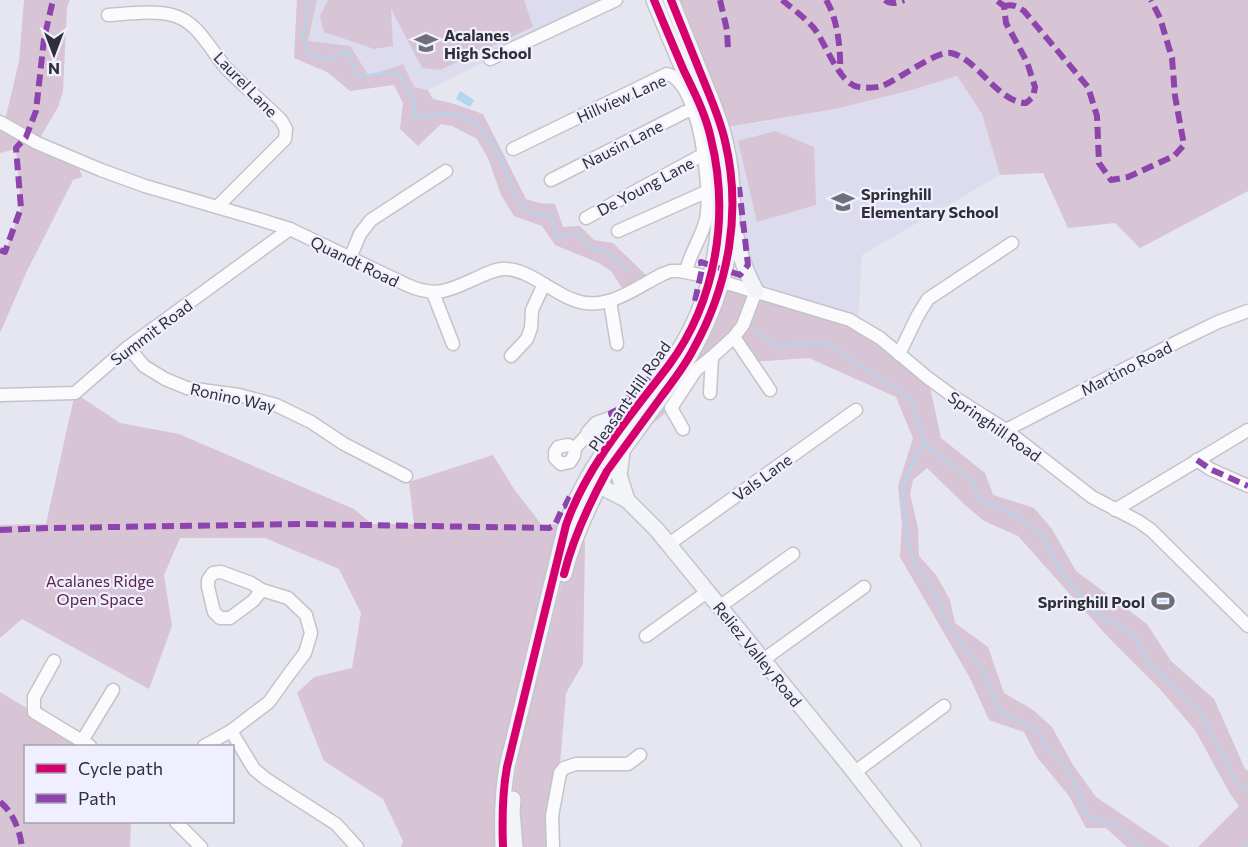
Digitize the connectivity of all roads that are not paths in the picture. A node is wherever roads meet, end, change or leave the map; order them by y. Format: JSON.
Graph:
{"nodes":[{"id":1,"x":616,"y":0,"type":"edge"},
{"id":2,"x":654,"y":0,"type":"edge"},
{"id":3,"x":671,"y":0,"type":"edge"},
{"id":4,"x":108,"y":15,"type":"dead end"},
{"id":5,"x":490,"y":59,"type":"dead end"},
{"id":6,"x":693,"y":110,"type":"junction"},
{"id":7,"x":0,"y":122,"type":"edge"},
{"id":8,"x":513,"y":148,"type":"dead end"},
{"id":9,"x":704,"y":154,"type":"junction"},
{"id":10,"x":446,"y":171,"type":"dead end"},
{"id":11,"x":551,"y":180,"type":"dead end"},
{"id":12,"x":708,"y":191,"type":"junction"},
{"id":13,"x":217,"y":207,"type":"junction"},
{"id":14,"x":586,"y":218,"type":"dead end"},
{"id":15,"x":733,"y":222,"type":"junction"},
{"id":16,"x":290,"y":229,"type":"junction"},
{"id":17,"x":618,"y":231,"type":"dead end"},
{"id":18,"x":1012,"y":243,"type":"dead end"},
{"id":19,"x":350,"y":258,"type":"junction"},
{"id":20,"x":686,"y":271,"type":"junction"},
{"id":21,"x":716,"y":279,"type":"junction"},
{"id":22,"x":543,"y":284,"type":"junction"},
{"id":23,"x":756,"y":291,"type":"junction"},
{"id":24,"x":433,"y":292,"type":"junction"},
{"id":25,"x":610,"y":302,"type":"junction"},
{"id":26,"x":1248,"y":311,"type":"edge"},
{"id":27,"x":734,"y":337,"type":"junction"},
{"id":28,"x":453,"y":344,"type":"dead end"},
{"id":29,"x":617,"y":344,"type":"dead end"},
{"id":30,"x":128,"y":347,"type":"junction"},
{"id":31,"x":899,"y":354,"type":"junction"},
{"id":32,"x":511,"y":356,"type":"dead end"},
{"id":33,"x":712,"y":357,"type":"junction"},
{"id":34,"x":770,"y":390,"type":"dead end"},
{"id":35,"x":710,"y":393,"type":"dead end"},
{"id":36,"x":0,"y":394,"type":"edge"},
{"id":37,"x":856,"y":410,"type":"dead end"},
{"id":38,"x":634,"y":411,"type":"junction"},
{"id":39,"x":683,"y":429,"type":"dead end"},
{"id":40,"x":1006,"y":430,"type":"junction"},
{"id":41,"x":1248,"y":430,"type":"edge"},
{"id":42,"x":589,"y":433,"type":"junction"},
{"id":43,"x":617,"y":445,"type":"junction"},
{"id":44,"x":575,"y":448,"type":"dead end"},
{"id":45,"x":1197,"y":460,"type":"junction"},
{"id":46,"x":406,"y":476,"type":"dead end"},
{"id":47,"x":593,"y":483,"type":"junction"},
{"id":48,"x":1248,"y":486,"type":"edge"},
{"id":49,"x":627,"y":500,"type":"junction"},
{"id":50,"x":1115,"y":510,"type":"junction"},
{"id":51,"x":669,"y":544,"type":"junction"},
{"id":52,"x":793,"y":554,"type":"dead end"},
{"id":53,"x":864,"y":587,"type":"dead end"},
{"id":54,"x":262,"y":590,"type":"junction"},
{"id":55,"x":707,"y":592,"type":"junction"},
{"id":56,"x":719,"y":607,"type":"junction"},
{"id":57,"x":1248,"y":626,"type":"edge"},
{"id":58,"x":646,"y":636,"type":"dead end"},
{"id":59,"x":763,"y":660,"type":"junction"},
{"id":60,"x":54,"y":661,"type":"dead end"},
{"id":61,"x":113,"y":690,"type":"dead end"},
{"id":62,"x":944,"y":706,"type":"dead end"},
{"id":63,"x":231,"y":731,"type":"junction"},
{"id":64,"x":86,"y":744,"type":"edge"},
{"id":65,"x":207,"y":745,"type":"edge"},
{"id":66,"x":640,"y":755,"type":"dead end"},
{"id":67,"x":855,"y":772,"type":"junction"},
{"id":68,"x":177,"y":823,"type":"edge"},
{"id":69,"x":201,"y":847,"type":"edge"},
{"id":70,"x":357,"y":847,"type":"edge"},
{"id":71,"x":503,"y":847,"type":"edge"},
{"id":72,"x":515,"y":847,"type":"edge"},
{"id":73,"x":554,"y":847,"type":"edge"},
{"id":74,"x":913,"y":847,"type":"edge"}],
"edges":[{"from":1,"to":5,"type":"street"},
{"from":2,"to":21,"type":"main road","name":"Pleasant Hill Road"},
{"from":3,"to":15,"type":"main road","name":"Pleasant Hill Road"},
{"from":4,"to":13,"type":"street","name":"Laurel Lane"},
{"from":6,"to":8,"type":"street","name":"Hillview Lane"},
{"from":6,"to":9,"type":"street","name":"Hillview Lane"},
{"from":6,"to":11,"type":"street","name":"Nausin Lane"},
{"from":7,"to":13,"type":"street","name":"Quandt Road"},
{"from":9,"to":12,"type":"street","name":"Hillview Lane"},
{"from":9,"to":14,"type":"street","name":"De Young Lane"},
{"from":10,"to":19,"type":"street"},
{"from":12,"to":17,"type":"street"},
{"from":12,"to":20,"type":"street","name":"Hillview Lane"},
{"from":13,"to":16,"type":"street","name":"Quandt Road"},
{"from":15,"to":21,"type":"main road","name":"Pleasant Hill Road"},
{"from":15,"to":23,"type":"main road"},
{"from":16,"to":19,"type":"street","name":"Quandt Road"},
{"from":16,"to":30,"type":"street","name":"Summit Road"},
{"from":18,"to":31,"type":"street"},
{"from":19,"to":24,"type":"street","name":"Quandt Road"},
{"from":20,"to":21,"type":"street"},
{"from":20,"to":25,"type":"street"},
{"from":21,"to":23,"type":"street","name":"Springhill Road"},
{"from":21,"to":38,"type":"main road","name":"Pleasant Hill Road"},
{"from":21,"to":43,"type":"main road","name":"Pleasant Hill Road"},
{"from":22,"to":24,"type":"street"},
{"from":22,"to":25,"type":"street"},
{"from":22,"to":32,"type":"street"},
{"from":23,"to":27,"type":"street"},
{"from":23,"to":31,"type":"street","name":"Springhill Road"},
{"from":24,"to":28,"type":"street"},
{"from":25,"to":29,"type":"street"},
{"from":26,"to":40,"type":"street","name":"Martino Road"},
{"from":27,"to":33,"type":"street"},
{"from":27,"to":34,"type":"street"},
{"from":30,"to":36,"type":"street","name":"Summit Road"},
{"from":30,"to":46,"type":"street","name":"Ronino Way"},
{"from":31,"to":40,"type":"street","name":"Springhill Road"},
{"from":33,"to":35,"type":"street"},
{"from":33,"to":39,"type":"street"},
{"from":37,"to":51,"type":"street","name":"Vals Lane"},
{"from":38,"to":42,"type":"main road"},
{"from":38,"to":43,"type":"main road","name":"Pleasant Hill Road"},
{"from":40,"to":50,"type":"street","name":"Springhill Road"},
{"from":41,"to":45,"type":"street"},
{"from":42,"to":43,"type":"main road"},
{"from":42,"to":44,"type":"street"},
{"from":43,"to":47,"type":"main road","name":"Pleasant Hill Road"},
{"from":43,"to":49,"type":"main road"},
{"from":45,"to":48,"type":"street"},
{"from":45,"to":50,"type":"street"},
{"from":47,"to":49,"type":"main road","name":"Reliez Valley Road"},
{"from":47,"to":71,"type":"main road","name":"Pleasant Hill Road"},
{"from":47,"to":72,"type":"main road","name":"Pleasant Hill Road"},
{"from":49,"to":51,"type":"main road","name":"Reliez Valley Road"},
{"from":50,"to":57,"type":"street","name":"Springhill Road"},
{"from":51,"to":55,"type":"main road","name":"Reliez Valley Road"},
{"from":52,"to":56,"type":"street"},
{"from":53,"to":59,"type":"street"},
{"from":54,"to":54,"type":"street"},
{"from":54,"to":63,"type":"street"},
{"from":55,"to":56,"type":"main road","name":"Reliez Valley Road"},
{"from":55,"to":58,"type":"street"},
{"from":56,"to":59,"type":"main road","name":"Reliez Valley Road"},
{"from":59,"to":67,"type":"main road","name":"Reliez Valley Road"},
{"from":60,"to":64,"type":"street"},
{"from":61,"to":64,"type":"street"},
{"from":62,"to":67,"type":"street"},
{"from":63,"to":65,"type":"street"},
{"from":63,"to":70,"type":"street"},
{"from":66,"to":73,"type":"street"},
{"from":67,"to":74,"type":"main road","name":"Reliez Valley Road"},
{"from":68,"to":69,"type":"street"}]}
